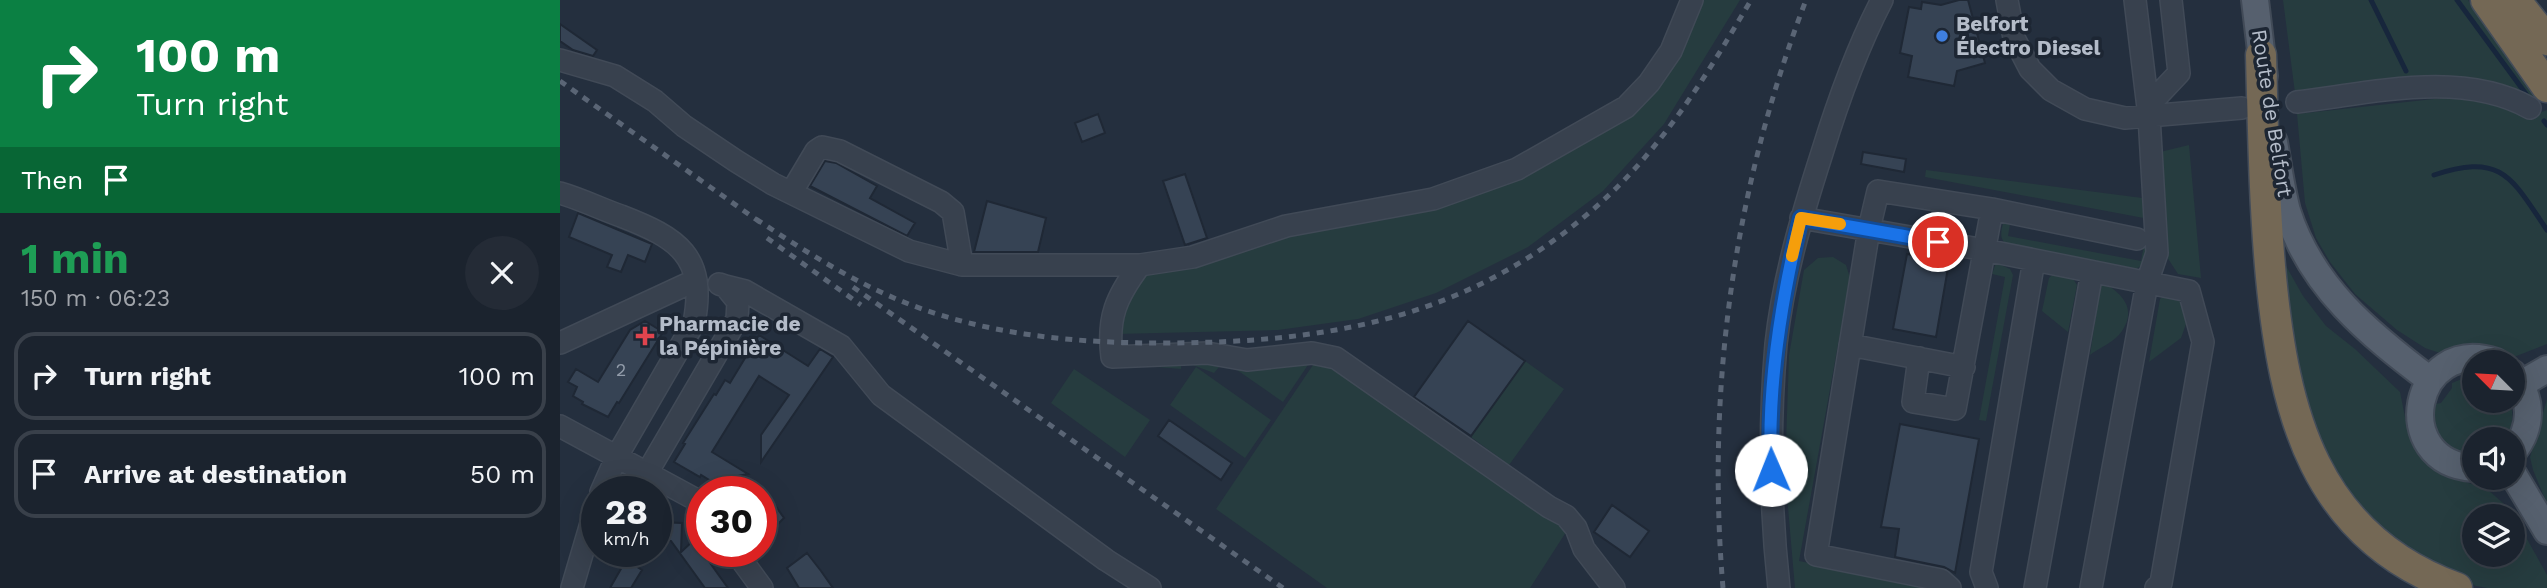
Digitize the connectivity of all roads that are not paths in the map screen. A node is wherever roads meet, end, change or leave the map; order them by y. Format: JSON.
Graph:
{"nodes":[{"id":1,"x":1692,"y":0,"type":"edge"},
{"id":2,"x":1882,"y":0,"type":"edge"},
{"id":3,"x":2007,"y":0,"type":"edge"},
{"id":4,"x":2135,"y":0,"type":"edge"},
{"id":5,"x":2171,"y":0,"type":"edge"},
{"id":6,"x":2255,"y":0,"type":"edge"},
{"id":7,"x":2486,"y":0,"type":"edge"},
{"id":8,"x":2515,"y":0,"type":"edge"},
{"id":9,"x":2547,"y":40,"type":"edge"},
{"id":10,"x":2261,"y":55,"type":"junction"},
{"id":11,"x":560,"y":60,"type":"edge"},
{"id":12,"x":2538,"y":97,"type":"edge"},
{"id":13,"x":2297,"y":102,"type":"dead end"},
{"id":14,"x":2242,"y":108,"type":"dead end"},
{"id":15,"x":2149,"y":111,"type":"junction"},
{"id":16,"x":560,"y":193,"type":"edge"},
{"id":17,"x":791,"y":193,"type":"junction"},
{"id":18,"x":1992,"y":209,"type":"junction"},
{"id":19,"x":1801,"y":218,"type":"junction"},
{"id":20,"x":1869,"y":229,"type":"junction"},
{"id":21,"x":2137,"y":239,"type":"dead end"},
{"id":22,"x":1985,"y":250,"type":"junction"},
{"id":23,"x":2034,"y":260,"type":"junction"},
{"id":24,"x":962,"y":265,"type":"junction"},
{"id":25,"x":1140,"y":265,"type":"junction"},
{"id":26,"x":2092,"y":272,"type":"junction"},
{"id":27,"x":696,"y":280,"type":"junction"},
{"id":28,"x":2147,"y":283,"type":"junction"},
{"id":29,"x":725,"y":286,"type":"junction"},
{"id":30,"x":560,"y":343,"type":"edge"},
{"id":31,"x":1850,"y":345,"type":"junction"},
{"id":32,"x":1919,"y":359,"type":"junction"},
{"id":33,"x":2462,"y":360,"type":"edge"},
{"id":34,"x":1964,"y":367,"type":"junction"},
{"id":35,"x":2547,"y":369,"type":"edge"},
{"id":36,"x":2525,"y":376,"type":"edge"},
{"id":37,"x":2430,"y":380,"type":"junction"},
{"id":38,"x":2525,"y":397,"type":"edge"},
{"id":39,"x":560,"y":426,"type":"edge"},
{"id":40,"x":2525,"y":435,"type":"edge"},
{"id":41,"x":617,"y":456,"type":"junction"},
{"id":42,"x":2462,"y":466,"type":"edge"},
{"id":43,"x":647,"y":473,"type":"junction"},
{"id":44,"x":608,"y":476,"type":"edge"},
{"id":45,"x":2523,"y":490,"type":"edge"},
{"id":46,"x":686,"y":494,"type":"edge"},
{"id":47,"x":2547,"y":531,"type":"edge"},
{"id":48,"x":581,"y":557,"type":"edge"},
{"id":49,"x":747,"y":567,"type":"edge"},
{"id":50,"x":572,"y":588,"type":"edge"},
{"id":51,"x":762,"y":588,"type":"edge"},
{"id":52,"x":1150,"y":588,"type":"edge"},
{"id":53,"x":1614,"y":588,"type":"edge"},
{"id":54,"x":1779,"y":588,"type":"edge"},
{"id":55,"x":1950,"y":588,"type":"edge"},
{"id":56,"x":1987,"y":588,"type":"edge"},
{"id":57,"x":2035,"y":588,"type":"edge"},
{"id":58,"x":2091,"y":588,"type":"edge"},
{"id":59,"x":2156,"y":588,"type":"edge"},
{"id":60,"x":2457,"y":588,"type":"edge"}],
"edges":[{"from":1,"to":25,"type":"street"},
{"from":2,"to":19,"type":"street"},
{"from":3,"to":15,"type":"street"},
{"from":4,"to":15,"type":"street"},
{"from":5,"to":15,"type":"street"},
{"from":6,"to":10,"type":"main road","name":"Route de Belfort"},
{"from":7,"to":12,"type":"highway"},
{"from":8,"to":9,"type":"highway"},
{"from":10,"to":37,"type":"main road","name":"Route de Belfort"},
{"from":10,"to":60,"type":"highway"},
{"from":11,"to":17,"type":"street"},
{"from":12,"to":13,"type":"street"},
{"from":14,"to":15,"type":"street"},
{"from":15,"to":28,"type":"street"},
{"from":16,"to":27,"type":"street"},
{"from":17,"to":24,"type":"street"},
{"from":17,"to":24,"type":"street"},
{"from":18,"to":20,"type":"street"},
{"from":18,"to":21,"type":"street"},
{"from":18,"to":22,"type":"street"},
{"from":19,"to":20,"type":"street"},
{"from":19,"to":54,"type":"street"},
{"from":20,"to":22,"type":"street"},
{"from":20,"to":31,"type":"street"},
{"from":22,"to":23,"type":"street"},
{"from":22,"to":34,"type":"street"},
{"from":23,"to":26,"type":"street"},
{"from":23,"to":56,"type":"street"},
{"from":24,"to":25,"type":"street"},
{"from":25,"to":53,"type":"street"},
{"from":26,"to":28,"type":"street"},
{"from":26,"to":57,"type":"street"},
{"from":27,"to":29,"type":"street"},
{"from":27,"to":30,"type":"street"},
{"from":27,"to":41,"type":"street"},
{"from":28,"to":58,"type":"street"},
{"from":28,"to":59,"type":"street"},
{"from":29,"to":43,"type":"street"},
{"from":29,"to":52,"type":"street"},
{"from":31,"to":32,"type":"street"},
{"from":31,"to":55,"type":"street"},
{"from":32,"to":34,"type":"street"},
{"from":32,"to":34,"type":"street"},
{"from":33,"to":37,"type":"main road"},
{"from":35,"to":36,"type":"main road"},
{"from":37,"to":42,"type":"main road"},
{"from":38,"to":40,"type":"main road"},
{"from":39,"to":41,"type":"street"},
{"from":41,"to":43,"type":"street"},
{"from":41,"to":44,"type":"street"},
{"from":43,"to":46,"type":"street"},
{"from":45,"to":47,"type":"main road"},
{"from":48,"to":50,"type":"street"},
{"from":49,"to":51,"type":"street"}]}
